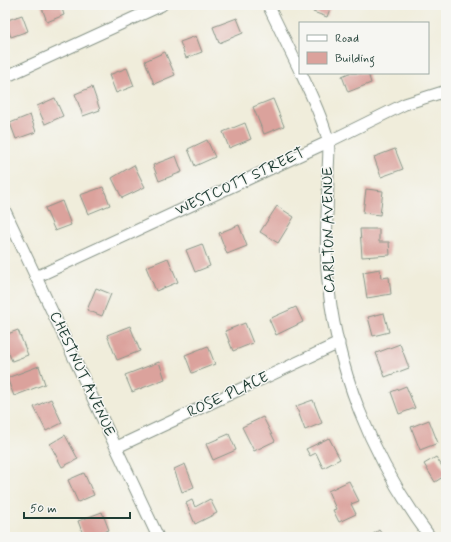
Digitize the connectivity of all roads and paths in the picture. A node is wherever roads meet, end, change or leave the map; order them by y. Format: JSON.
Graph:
{"nodes":[{"id":1,"x":162,"y":5,"type":"edge"},
{"id":2,"x":268,"y":5,"type":"edge"},
{"id":3,"x":299,"y":70,"type":"edge"},
{"id":4,"x":301,"y":74,"type":"edge"},
{"id":5,"x":5,"y":77,"type":"edge"},
{"id":6,"x":446,"y":91,"type":"edge"},
{"id":7,"x":328,"y":142,"type":"junction"},
{"id":8,"x":5,"y":211,"type":"edge"},
{"id":9,"x":36,"y":277,"type":"junction"},
{"id":10,"x":339,"y":343,"type":"junction"},
{"id":11,"x":117,"y":447,"type":"junction"},
{"id":12,"x":158,"y":537,"type":"edge"},
{"id":13,"x":430,"y":537,"type":"edge"}],
"edges":[{"from":1,"to":5,"type":"street"},
{"from":2,"to":3,"type":"street","name":"CARLTON AVENUE"},
{"from":4,"to":7,"type":"street","name":"CARLTON AVENUE"},
{"from":6,"to":7,"type":"street","name":"WESTCOTT STREET"},
{"from":7,"to":9,"type":"street","name":"WESTCOTT STREET"},
{"from":7,"to":10,"type":"street","name":"CARLTON AVENUE"},
{"from":8,"to":9,"type":"street","name":"CHESTNUT AVENUE"},
{"from":9,"to":11,"type":"street","name":"CHESTNUT AVENUE"},
{"from":10,"to":11,"type":"street","name":"ROSE PLACE"},
{"from":10,"to":13,"type":"street","name":"CARLTON AVENUE"},
{"from":11,"to":12,"type":"street","name":"CHESTNUT AVENUE"}]}
